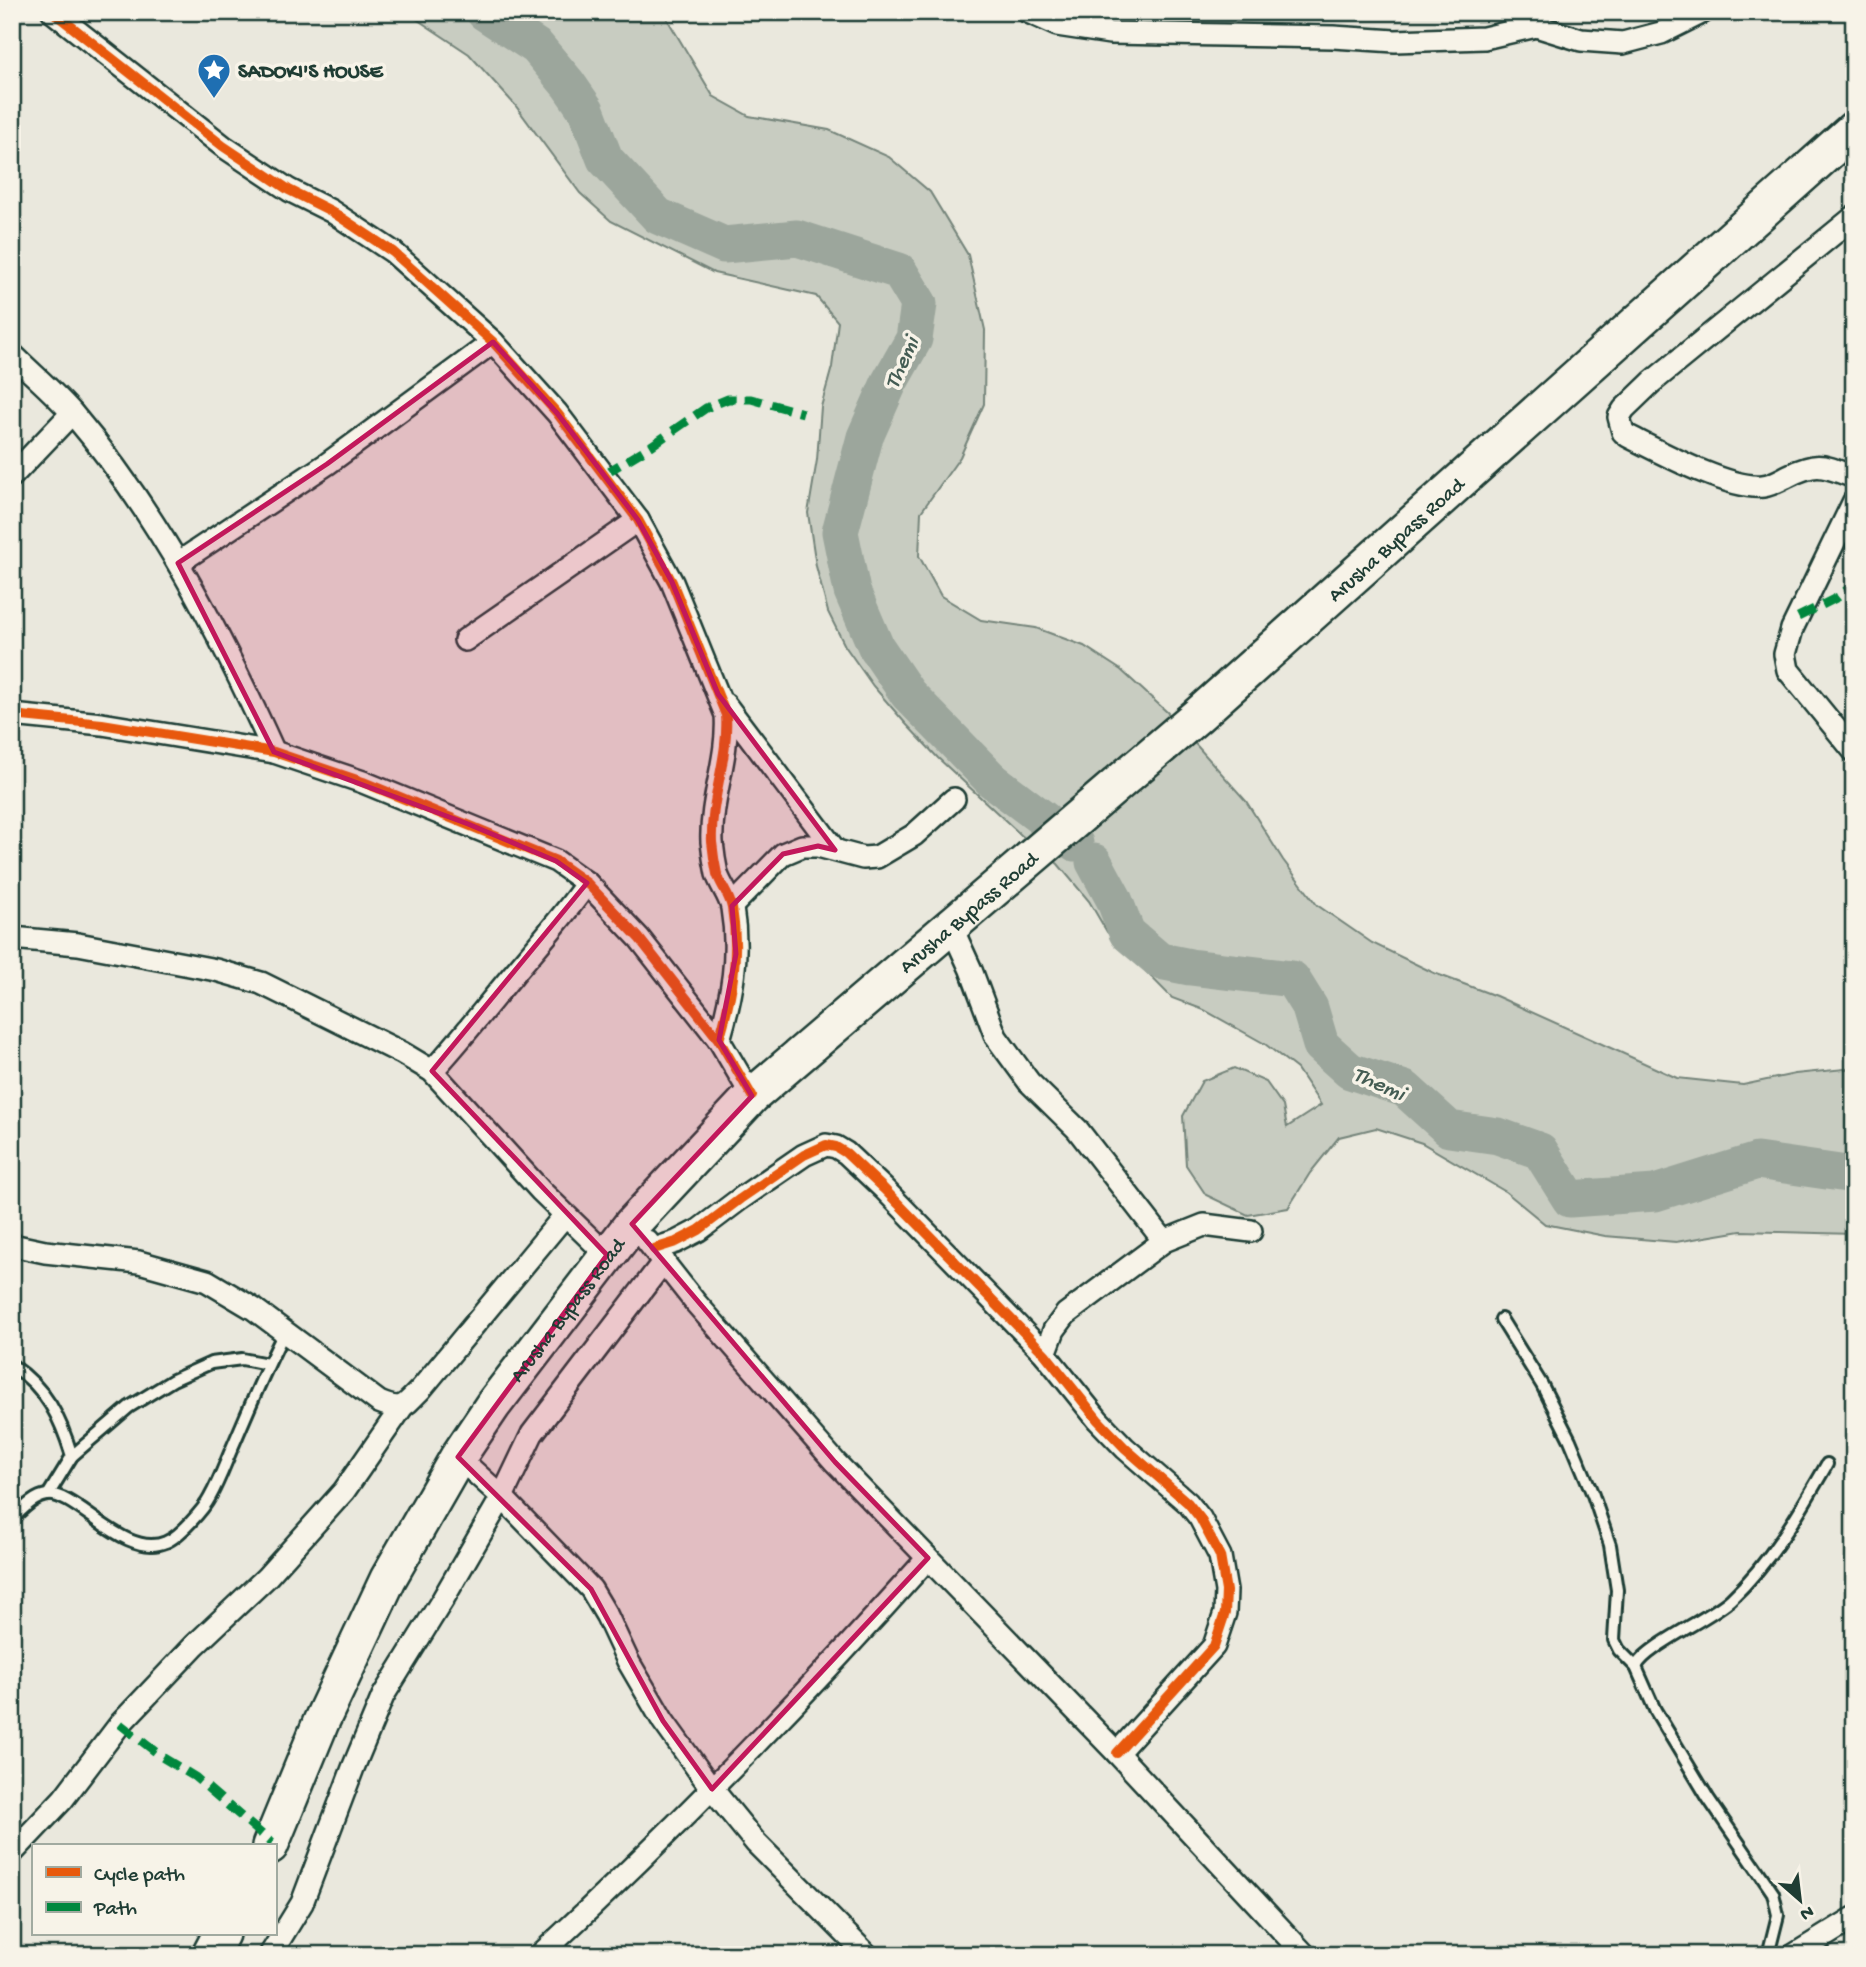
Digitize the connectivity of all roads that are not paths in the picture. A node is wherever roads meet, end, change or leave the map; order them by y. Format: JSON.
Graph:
{"nodes":[{"id":1,"x":53,"y":12,"type":"edge"},
{"id":2,"x":1028,"y":12,"type":"edge"},
{"id":3,"x":1703,"y":12,"type":"edge"},
{"id":4,"x":1854,"y":129,"type":"edge"},
{"id":5,"x":1854,"y":217,"type":"edge"},
{"id":6,"x":493,"y":342,"type":"junction"},
{"id":7,"x":12,"y":354,"type":"edge"},
{"id":8,"x":72,"y":413,"type":"junction"},
{"id":9,"x":12,"y":476,"type":"edge"},
{"id":10,"x":1854,"y":477,"type":"edge"},
{"id":11,"x":1854,"y":501,"type":"edge"},
{"id":12,"x":638,"y":520,"type":"junction"},
{"id":13,"x":178,"y":563,"type":"junction"},
{"id":14,"x":465,"y":640,"type":"dead end"},
{"id":15,"x":718,"y":694,"type":"junction"},
{"id":16,"x":12,"y":696,"type":"edge"},
{"id":17,"x":12,"y":707,"type":"edge"},
{"id":18,"x":12,"y":715,"type":"edge"},
{"id":19,"x":1854,"y":751,"type":"edge"},
{"id":20,"x":274,"y":752,"type":"junction"},
{"id":21,"x":954,"y":799,"type":"dead end"},
{"id":22,"x":835,"y":850,"type":"junction"},
{"id":23,"x":587,"y":883,"type":"junction"},
{"id":24,"x":732,"y":906,"type":"junction"},
{"id":25,"x":951,"y":926,"type":"junction"},
{"id":26,"x":12,"y":938,"type":"edge"},
{"id":27,"x":719,"y":1040,"type":"junction"},
{"id":28,"x":432,"y":1071,"type":"junction"},
{"id":29,"x":752,"y":1096,"type":"junction"},
{"id":30,"x":565,"y":1215,"type":"junction"},
{"id":31,"x":1251,"y":1231,"type":"dead end"},
{"id":32,"x":1164,"y":1241,"type":"junction"},
{"id":33,"x":12,"y":1245,"type":"edge"},
{"id":34,"x":650,"y":1245,"type":"junction"},
{"id":35,"x":607,"y":1255,"type":"junction"},
{"id":36,"x":1501,"y":1318,"type":"dead end"},
{"id":37,"x":285,"y":1331,"type":"junction"},
{"id":38,"x":1045,"y":1354,"type":"junction"},
{"id":39,"x":268,"y":1364,"type":"junction"},
{"id":40,"x":12,"y":1365,"type":"edge"},
{"id":41,"x":402,"y":1407,"type":"junction"},
{"id":42,"x":72,"y":1456,"type":"junction"},
{"id":43,"x":458,"y":1457,"type":"junction"},
{"id":44,"x":1827,"y":1464,"type":"dead end"},
{"id":45,"x":48,"y":1495,"type":"junction"},
{"id":46,"x":502,"y":1497,"type":"junction"},
{"id":47,"x":12,"y":1519,"type":"edge"},
{"id":48,"x":928,"y":1558,"type":"junction"},
{"id":49,"x":1636,"y":1667,"type":"junction"},
{"id":50,"x":1117,"y":1753,"type":"junction"},
{"id":51,"x":712,"y":1789,"type":"junction"},
{"id":52,"x":271,"y":1844,"type":"edge"},
{"id":53,"x":12,"y":1853,"type":"edge"},
{"id":54,"x":1854,"y":1919,"type":"edge"},
{"id":55,"x":220,"y":1936,"type":"edge"},
{"id":56,"x":210,"y":1955,"type":"edge"},
{"id":57,"x":270,"y":1955,"type":"edge"},
{"id":58,"x":540,"y":1955,"type":"edge"},
{"id":59,"x":867,"y":1955,"type":"edge"},
{"id":60,"x":1305,"y":1955,"type":"edge"},
{"id":61,"x":1768,"y":1955,"type":"edge"},
{"id":62,"x":1794,"y":1955,"type":"edge"}],
"edges":[{"from":1,"to":6,"type":"street"},
{"from":2,"to":3,"type":"street"},
{"from":4,"to":25,"type":"main road","name":"Arusha Bypass Road"},
{"from":5,"to":10,"type":"street"},
{"from":6,"to":12,"type":"street"},
{"from":6,"to":13,"type":"street"},
{"from":7,"to":8,"type":"street"},
{"from":8,"to":9,"type":"street"},
{"from":8,"to":13,"type":"street"},
{"from":11,"to":19,"type":"street"},
{"from":12,"to":14,"type":"street"},
{"from":12,"to":15,"type":"street"},
{"from":13,"to":20,"type":"street"},
{"from":15,"to":22,"type":"street"},
{"from":15,"to":24,"type":"street"},
{"from":16,"to":17,"type":"street"},
{"from":18,"to":20,"type":"street"},
{"from":20,"to":23,"type":"street"},
{"from":21,"to":22,"type":"street"},
{"from":22,"to":24,"type":"street"},
{"from":23,"to":27,"type":"street"},
{"from":23,"to":28,"type":"street"},
{"from":24,"to":27,"type":"street"},
{"from":25,"to":29,"type":"main road","name":"Arusha Bypass Road"},
{"from":25,"to":32,"type":"street"},
{"from":26,"to":28,"type":"street"},
{"from":27,"to":29,"type":"street"},
{"from":28,"to":30,"type":"street"},
{"from":29,"to":34,"type":"main road","name":"Arusha Bypass Road"},
{"from":30,"to":35,"type":"street"},
{"from":30,"to":41,"type":"street"},
{"from":31,"to":32,"type":"street"},
{"from":32,"to":38,"type":"street"},
{"from":33,"to":37,"type":"street"},
{"from":34,"to":35,"type":"main road","name":"Arusha Bypass Road"},
{"from":34,"to":38,"type":"street"},
{"from":34,"to":46,"type":"street"},
{"from":34,"to":48,"type":"street"},
{"from":35,"to":43,"type":"main road","name":"Arusha Bypass Road"},
{"from":36,"to":49,"type":"lane"},
{"from":37,"to":39,"type":"lane"},
{"from":37,"to":41,"type":"street"},
{"from":38,"to":50,"type":"street"},
{"from":39,"to":42,"type":"lane"},
{"from":39,"to":45,"type":"lane"},
{"from":40,"to":42,"type":"lane"},
{"from":41,"to":53,"type":"street"},
{"from":42,"to":45,"type":"lane"},
{"from":43,"to":46,"type":"street"},
{"from":43,"to":52,"type":"main road","name":"Arusha Bypass Road"},
{"from":44,"to":49,"type":"lane"},
{"from":45,"to":47,"type":"lane"},
{"from":46,"to":51,"type":"street"},
{"from":46,"to":57,"type":"street"},
{"from":48,"to":50,"type":"street"},
{"from":48,"to":51,"type":"street"},
{"from":49,"to":61,"type":"lane"},
{"from":50,"to":60,"type":"street"},
{"from":51,"to":58,"type":"street"},
{"from":51,"to":59,"type":"street"},
{"from":54,"to":62,"type":"street"},
{"from":55,"to":56,"type":"main road"}]}
